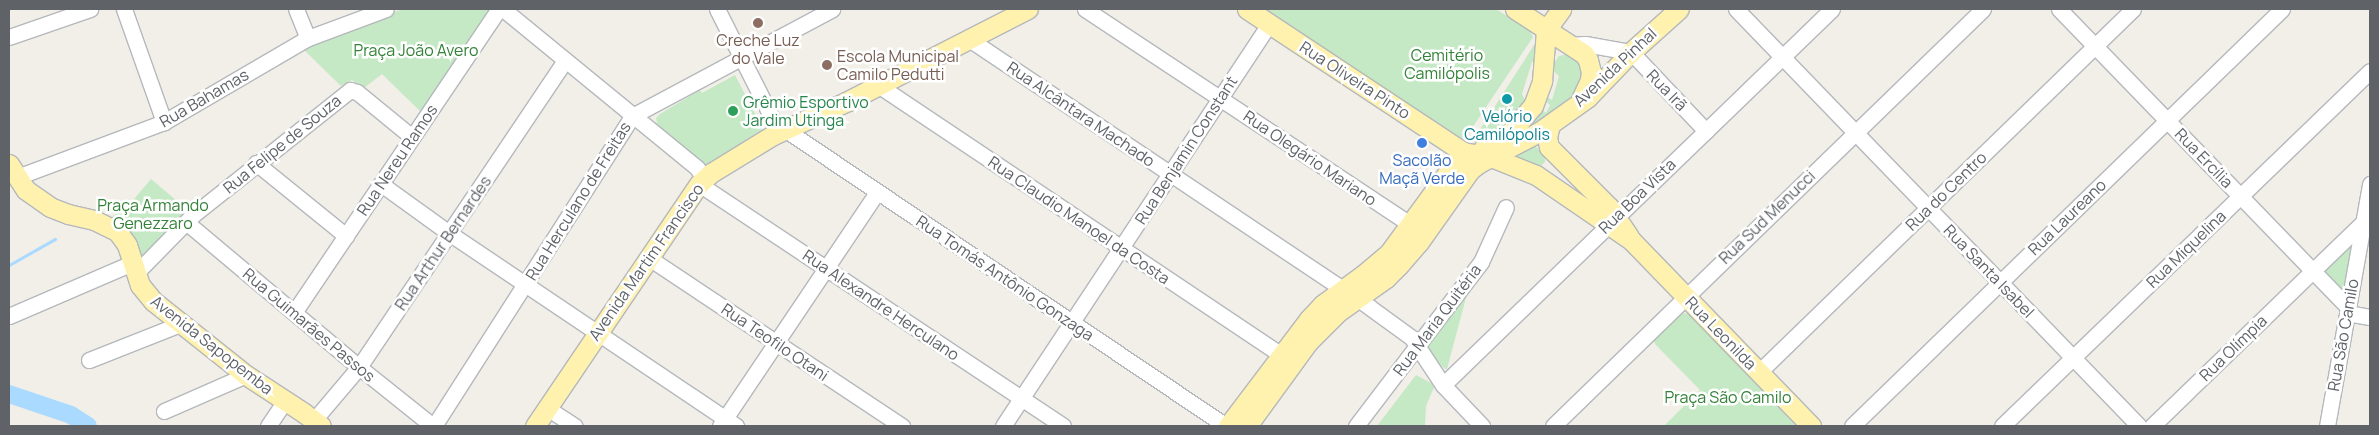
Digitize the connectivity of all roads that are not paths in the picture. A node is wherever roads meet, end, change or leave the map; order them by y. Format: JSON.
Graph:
{"nodes":[{"id":1,"x":90,"y":9,"type":"edge"},
{"id":2,"x":124,"y":9,"type":"edge"},
{"id":3,"x":296,"y":9,"type":"edge"},
{"id":4,"x":386,"y":9,"type":"edge"},
{"id":5,"x":499,"y":9,"type":"edge"},
{"id":6,"x":503,"y":9,"type":"edge"},
{"id":7,"x":717,"y":9,"type":"edge"},
{"id":8,"x":832,"y":9,"type":"edge"},
{"id":9,"x":1028,"y":9,"type":"edge"},
{"id":10,"x":1085,"y":9,"type":"edge"},
{"id":11,"x":1247,"y":9,"type":"edge"},
{"id":12,"x":1515,"y":9,"type":"edge"},
{"id":13,"x":1561,"y":9,"type":"edge"},
{"id":14,"x":1680,"y":9,"type":"edge"},
{"id":15,"x":1736,"y":9,"type":"edge"},
{"id":16,"x":1832,"y":9,"type":"edge"},
{"id":17,"x":1983,"y":9,"type":"edge"},
{"id":18,"x":2059,"y":9,"type":"edge"},
{"id":19,"x":2133,"y":9,"type":"edge"},
{"id":20,"x":2282,"y":9,"type":"edge"},
{"id":21,"x":1270,"y":24,"type":"junction"},
{"id":22,"x":1546,"y":30,"type":"junction"},
{"id":23,"x":9,"y":37,"type":"edge"},
{"id":24,"x":308,"y":38,"type":"junction"},
{"id":25,"x":969,"y":39,"type":"junction"},
{"id":26,"x":1569,"y":45,"type":"junction"},
{"id":27,"x":2095,"y":46,"type":"junction"},
{"id":28,"x":1631,"y":52,"type":"junction"},
{"id":29,"x":741,"y":56,"type":"junction"},
{"id":30,"x":1782,"y":57,"type":"junction"},
{"id":31,"x":565,"y":61,"type":"junction"},
{"id":32,"x":2370,"y":71,"type":"edge"},
{"id":33,"x":1543,"y":73,"type":"junction"},
{"id":34,"x":878,"y":85,"type":"junction"},
{"id":35,"x":1220,"y":98,"type":"junction"},
{"id":36,"x":1580,"y":101,"type":"junction"},
{"id":37,"x":632,"y":116,"type":"junction"},
{"id":38,"x":2167,"y":120,"type":"junction"},
{"id":39,"x":164,"y":122,"type":"junction"},
{"id":40,"x":1550,"y":125,"type":"junction"},
{"id":41,"x":784,"y":130,"type":"junction"},
{"id":42,"x":1706,"y":130,"type":"junction"},
{"id":43,"x":1855,"y":132,"type":"junction"},
{"id":44,"x":412,"y":137,"type":"junction"},
{"id":45,"x":1463,"y":152,"type":"junction"},
{"id":46,"x":1491,"y":157,"type":"junction"},
{"id":47,"x":1559,"y":157,"type":"junction"},
{"id":48,"x":256,"y":164,"type":"junction"},
{"id":49,"x":13,"y":171,"type":"edge"},
{"id":50,"x":1170,"y":173,"type":"junction"},
{"id":51,"x":1540,"y":177,"type":"junction"},
{"id":52,"x":702,"y":181,"type":"junction"},
{"id":53,"x":380,"y":184,"type":"junction"},
{"id":54,"x":2370,"y":184,"type":"edge"},
{"id":55,"x":877,"y":192,"type":"junction"},
{"id":56,"x":2241,"y":196,"type":"junction"},
{"id":57,"x":1506,"y":207,"type":"dead end"},
{"id":58,"x":1928,"y":208,"type":"junction"},
{"id":59,"x":1612,"y":221,"type":"junction"},
{"id":60,"x":2364,"y":221,"type":"junction"},
{"id":61,"x":186,"y":222,"type":"junction"},
{"id":62,"x":1410,"y":224,"type":"junction"},
{"id":63,"x":449,"y":233,"type":"junction"},
{"id":64,"x":346,"y":236,"type":"junction"},
{"id":65,"x":1121,"y":248,"type":"junction"},
{"id":66,"x":649,"y":258,"type":"junction"},
{"id":67,"x":134,"y":268,"type":"junction"},
{"id":68,"x":826,"y":268,"type":"junction"},
{"id":69,"x":2313,"y":270,"type":"junction"},
{"id":70,"x":2000,"y":283,"type":"junction"},
{"id":71,"x":526,"y":285,"type":"junction"},
{"id":72,"x":1350,"y":293,"type":"junction"},
{"id":73,"x":1685,"y":296,"type":"junction"},
{"id":74,"x":2348,"y":310,"type":"junction"},
{"id":75,"x":295,"y":311,"type":"junction"},
{"id":76,"x":9,"y":316,"type":"edge"},
{"id":77,"x":2370,"y":317,"type":"edge"},
{"id":78,"x":1072,"y":322,"type":"junction"},
{"id":79,"x":180,"y":324,"type":"junction"},
{"id":80,"x":597,"y":332,"type":"junction"},
{"id":81,"x":776,"y":343,"type":"junction"},
{"id":82,"x":1418,"y":346,"type":"junction"},
{"id":83,"x":1281,"y":355,"type":"junction"},
{"id":84,"x":2073,"y":358,"type":"junction"},
{"id":85,"x":89,"y":360,"type":"dead end"},
{"id":86,"x":359,"y":368,"type":"junction"},
{"id":87,"x":1759,"y":372,"type":"junction"},
{"id":88,"x":246,"y":375,"type":"junction"},
{"id":89,"x":1443,"y":385,"type":"junction"},
{"id":90,"x":1021,"y":398,"type":"junction"},
{"id":91,"x":285,"y":401,"type":"junction"},
{"id":92,"x":547,"y":408,"type":"junction"},
{"id":93,"x":164,"y":410,"type":"dead end"},
{"id":94,"x":318,"y":423,"type":"edge"},
{"id":95,"x":727,"y":424,"type":"edge"},
{"id":96,"x":268,"y":426,"type":"edge"},
{"id":97,"x":434,"y":426,"type":"edge"},
{"id":98,"x":535,"y":426,"type":"edge"},
{"id":99,"x":575,"y":426,"type":"edge"},
{"id":100,"x":902,"y":426,"type":"edge"},
{"id":101,"x":1003,"y":426,"type":"edge"},
{"id":102,"x":1063,"y":426,"type":"edge"},
{"id":103,"x":1227,"y":426,"type":"edge"},
{"id":104,"x":1247,"y":426,"type":"edge"},
{"id":105,"x":1356,"y":426,"type":"edge"},
{"id":106,"x":1482,"y":426,"type":"edge"},
{"id":107,"x":1553,"y":426,"type":"edge"},
{"id":108,"x":1811,"y":426,"type":"edge"},
{"id":109,"x":1852,"y":426,"type":"edge"},
{"id":110,"x":2002,"y":426,"type":"edge"},
{"id":111,"x":2139,"y":426,"type":"edge"},
{"id":112,"x":2152,"y":426,"type":"edge"},
{"id":113,"x":2327,"y":426,"type":"edge"}],
"edges":[{"from":1,"to":23,"type":"street"},
{"from":2,"to":39,"type":"street"},
{"from":3,"to":24,"type":"street"},
{"from":4,"to":24,"type":"street","name":"Rua Bahamas"},
{"from":5,"to":44,"type":"street","name":"Rua Nereu Ramos"},
{"from":6,"to":31,"type":"street","name":"Rua Alexandre Herculano"},
{"from":7,"to":29,"type":"street","name":"Rua Tomás Antônio Gonzaga"},
{"from":8,"to":29,"type":"street","name":"Rua Herculano de Freitas"},
{"from":9,"to":25,"type":"main road","name":"Avenida Martim Francisco"},
{"from":10,"to":35,"type":"street","name":"Rua Olegário Mariano"},
{"from":11,"to":21,"type":"main road","name":"Rua Oliveira Pinto"},
{"from":12,"to":22,"type":"main road"},
{"from":13,"to":22,"type":"main road"},
{"from":14,"to":28,"type":"main road","name":"Avenida Pinhal"},
{"from":15,"to":30,"type":"street","name":"Rua Santa Isabel"},
{"from":16,"to":30,"type":"street","name":"Rua Boa Vista"},
{"from":17,"to":43,"type":"street","name":"Rua Sud Menucci"},
{"from":18,"to":27,"type":"street","name":"Rua Ercília"},
{"from":19,"to":27,"type":"street","name":"Rua do Centro"},
{"from":20,"to":38,"type":"street","name":"Rua Laureano"},
{"from":21,"to":35,"type":"street","name":"Rua Benjamin Constant"},
{"from":21,"to":45,"type":"main road","name":"Rua Oliveira Pinto"},
{"from":22,"to":26,"type":"main road"},
{"from":22,"to":33,"type":"main road"},
{"from":24,"to":39,"type":"street","name":"Rua Bahamas"},
{"from":25,"to":34,"type":"main road","name":"Avenida Martim Francisco"},
{"from":25,"to":50,"type":"street","name":"Rua Alcântara Machado"},
{"from":26,"to":28,"type":"street"},
{"from":26,"to":33,"type":"main road"},
{"from":26,"to":36,"type":"main road"},
{"from":27,"to":38,"type":"street","name":"Rua Ercília"},
{"from":27,"to":58,"type":"street","name":"Rua do Centro"},
{"from":28,"to":36,"type":"main road","name":"Avenida Pinhal"},
{"from":28,"to":42,"type":"street","name":"Rua Irã"},
{"from":29,"to":37,"type":"street","name":"Rua Herculano de Freitas"},
{"from":29,"to":41,"type":"street","name":"Rua Tomás Antônio Gonzaga"},
{"from":30,"to":42,"type":"street","name":"Rua Boa Vista"},
{"from":30,"to":43,"type":"street","name":"Rua Santa Isabel"},
{"from":31,"to":37,"type":"street","name":"Rua Alexandre Herculano"},
{"from":31,"to":63,"type":"street","name":"Rua Arthur Bernardes"},
{"from":32,"to":56,"type":"street","name":"Rua Miquelina"},
{"from":33,"to":45,"type":"main road"},
{"from":34,"to":41,"type":"main road","name":"Avenida Martim Francisco"},
{"from":34,"to":65,"type":"street","name":"Rua Claudio Manoel da Costa"},
{"from":35,"to":50,"type":"street","name":"Rua Benjamin Constant"},
{"from":35,"to":62,"type":"street","name":"Rua Olegário Mariano"},
{"from":36,"to":40,"type":"main road","name":"Avenida Pinhal"},
{"from":37,"to":52,"type":"street","name":"Rua Alexandre Herculano"},
{"from":37,"to":71,"type":"street","name":"Rua Herculano de Freitas"},
{"from":38,"to":56,"type":"street","name":"Rua Ercília"},
{"from":38,"to":70,"type":"street","name":"Rua Laureano"},
{"from":39,"to":49,"type":"street","name":"Rua Bahamas"},
{"from":40,"to":46,"type":"main road","name":"Avenida Pinhal"},
{"from":40,"to":47,"type":"main road"},
{"from":41,"to":52,"type":"main road","name":"Avenida Martim Francisco"},
{"from":41,"to":55,"type":"street","name":"Rua Tomás Antônio Gonzaga"},
{"from":42,"to":59,"type":"street","name":"Rua Boa Vista"},
{"from":43,"to":58,"type":"street","name":"Rua Santa Isabel"},
{"from":43,"to":73,"type":"street","name":"Rua Sud Menucci"},
{"from":44,"to":48,"type":"street","name":"Rua Felipe de Souza"},
{"from":44,"to":53,"type":"street","name":"Rua Nereu Ramos"},
{"from":45,"to":46,"type":"main road"},
{"from":45,"to":62,"type":"main road"},
{"from":46,"to":51,"type":"main road"},
{"from":46,"to":72,"type":"main road","name":"Avenida Pinhal"},
{"from":47,"to":51,"type":"main road"},
{"from":47,"to":59,"type":"main road"},
{"from":48,"to":61,"type":"street","name":"Rua Felipe de Souza"},
{"from":48,"to":64,"type":"street"},
{"from":49,"to":67,"type":"main road","name":"Avenida Sapopemba"},
{"from":50,"to":65,"type":"street","name":"Rua Benjamin Constant"},
{"from":50,"to":72,"type":"street","name":"Rua Alcântara Machado"},
{"from":51,"to":59,"type":"main road"},
{"from":52,"to":66,"type":"main road","name":"Avenida Martim Francisco"},
{"from":52,"to":68,"type":"street","name":"Rua Alexandre Herculano"},
{"from":53,"to":63,"type":"street"},
{"from":53,"to":64,"type":"street","name":"Rua Nereu Ramos"},
{"from":54,"to":60,"type":"street","name":"Rua São Camilo"},
{"from":55,"to":68,"type":"street"},
{"from":55,"to":78,"type":"street","name":"Rua Tomás Antônio Gonzaga"},
{"from":56,"to":69,"type":"street","name":"Rua Ercília"},
{"from":56,"to":84,"type":"street","name":"Rua Miquelina"},
{"from":57,"to":82,"type":"street","name":"Rua Maria Quitéria"},
{"from":58,"to":70,"type":"street","name":"Rua Santa Isabel"},
{"from":58,"to":87,"type":"street","name":"Rua do Centro"},
{"from":59,"to":73,"type":"main road","name":"Rua Leonilda"},
{"from":59,"to":89,"type":"street","name":"Rua Boa Vista"},
{"from":60,"to":69,"type":"street","name":"Rua Olímpia"},
{"from":60,"to":74,"type":"street","name":"Rua São Camilo"},
{"from":61,"to":67,"type":"street","name":"Rua Felipe de Souza"},
{"from":61,"to":75,"type":"street","name":"Rua Guimarães Passos"},
{"from":62,"to":72,"type":"main road"},
{"from":63,"to":71,"type":"street"},
{"from":63,"to":86,"type":"street","name":"Rua Arthur Bernardes"},
{"from":64,"to":75,"type":"street","name":"Rua Nereu Ramos"},
{"from":65,"to":78,"type":"street","name":"Rua Benjamin Constant"},
{"from":65,"to":83,"type":"street","name":"Rua Claudio Manoel da Costa"},
{"from":66,"to":80,"type":"main road","name":"Avenida Martim Francisco"},
{"from":66,"to":81,"type":"street","name":"Rua Teofilo Otani"},
{"from":67,"to":76,"type":"street"},
{"from":67,"to":79,"type":"main road","name":"Avenida Sapopemba"},
{"from":68,"to":81,"type":"street"},
{"from":68,"to":90,"type":"street","name":"Rua Alexandre Herculano"},
{"from":69,"to":74,"type":"street","name":"Rua Ercília"},
{"from":69,"to":112,"type":"street","name":"Rua Olímpia"},
{"from":70,"to":84,"type":"street","name":"Rua Santa Isabel"},
{"from":70,"to":109,"type":"street","name":"Rua Laureano"},
{"from":71,"to":80,"type":"street"},
{"from":71,"to":97,"type":"street","name":"Rua Herculano de Freitas"},
{"from":72,"to":82,"type":"street","name":"Rua Alcântara Machado"},
{"from":72,"to":83,"type":"main road"},
{"from":72,"to":104,"type":"main road"},
{"from":73,"to":87,"type":"main road","name":"Rua Leonilda"},
{"from":73,"to":107,"type":"street","name":"Rua Sud Menucci"},
{"from":74,"to":77,"type":"street"},
{"from":74,"to":113,"type":"street","name":"Rua São Camilo"},
{"from":75,"to":86,"type":"street","name":"Rua Guimarães Passos"},
{"from":78,"to":90,"type":"street","name":"Rua Benjamin Constant"},
{"from":78,"to":103,"type":"street","name":"Rua Tomás Antônio Gonzaga"},
{"from":79,"to":85,"type":"street"},
{"from":79,"to":88,"type":"main road","name":"Avenida Sapopemba"},
{"from":80,"to":92,"type":"main road","name":"Avenida Martim Francisco"},
{"from":80,"to":95,"type":"street"},
{"from":81,"to":95,"type":"street"},
{"from":81,"to":100,"type":"street","name":"Rua Teofilo Otani"},
{"from":82,"to":89,"type":"street","name":"Rua Alcântara Machado"},
{"from":82,"to":105,"type":"street","name":"Rua Maria Quitéria"},
{"from":83,"to":103,"type":"main road"},
{"from":84,"to":110,"type":"street","name":"Rua Miquelina"},
{"from":84,"to":111,"type":"street","name":"Rua Santa Isabel"},
{"from":86,"to":94,"type":"street","name":"Rua Arthur Bernardes"},
{"from":86,"to":97,"type":"street","name":"Rua Guimarães Passos"},
{"from":87,"to":108,"type":"main road","name":"Rua Leonilda"},
{"from":88,"to":91,"type":"main road","name":"Avenida Sapopemba"},
{"from":88,"to":93,"type":"street"},
{"from":89,"to":106,"type":"street","name":"Rua Alcântara Machado"},
{"from":90,"to":101,"type":"street","name":"Rua Benjamin Constant"},
{"from":90,"to":102,"type":"street","name":"Rua Alexandre Herculano"},
{"from":91,"to":94,"type":"main road","name":"Avenida Sapopemba"},
{"from":91,"to":96,"type":"street"},
{"from":92,"to":98,"type":"main road","name":"Avenida Martim Francisco"},
{"from":92,"to":99,"type":"street"}]}
